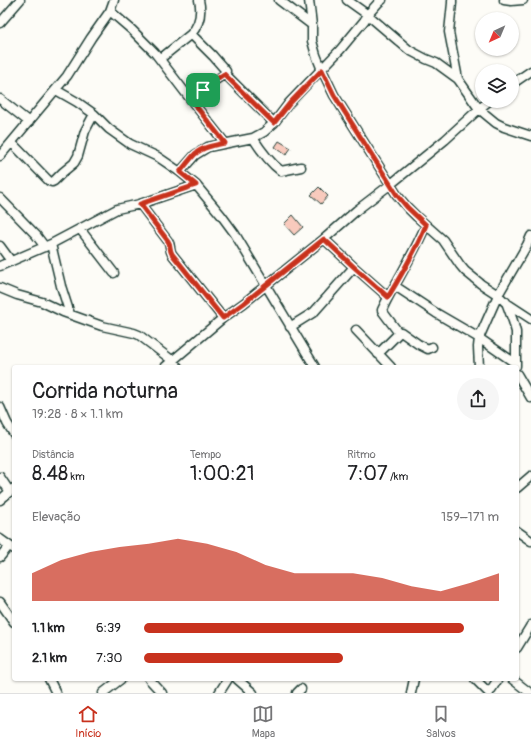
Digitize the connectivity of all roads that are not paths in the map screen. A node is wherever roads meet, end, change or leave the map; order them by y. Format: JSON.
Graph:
{"nodes":[{"id":1,"x":20,"y":0,"type":"edge"},
{"id":2,"x":114,"y":0,"type":"edge"},
{"id":3,"x":200,"y":0,"type":"edge"},
{"id":4,"x":278,"y":0,"type":"edge"},
{"id":5,"x":309,"y":0,"type":"edge"},
{"id":6,"x":347,"y":0,"type":"edge"},
{"id":7,"x":382,"y":0,"type":"edge"},
{"id":8,"x":452,"y":0,"type":"edge"},
{"id":9,"x":504,"y":0,"type":"edge"},
{"id":10,"x":523,"y":0,"type":"edge"},
{"id":11,"x":110,"y":11,"type":"junction"},
{"id":12,"x":368,"y":16,"type":"junction"},
{"id":13,"x":0,"y":23,"type":"edge"},
{"id":14,"x":312,"y":25,"type":"junction"},
{"id":15,"x":191,"y":34,"type":"junction"},
{"id":16,"x":160,"y":59,"type":"junction"},
{"id":17,"x":322,"y":70,"type":"junction"},
{"id":18,"x":531,"y":71,"type":"edge"},
{"id":19,"x":224,"y":74,"type":"junction"},
{"id":20,"x":458,"y":78,"type":"junction"},
{"id":21,"x":519,"y":79,"type":"edge"},
{"id":22,"x":56,"y":90,"type":"junction"},
{"id":23,"x":0,"y":99,"type":"edge"},
{"id":24,"x":191,"y":100,"type":"junction"},
{"id":25,"x":479,"y":109,"type":"junction"},
{"id":26,"x":94,"y":114,"type":"junction"},
{"id":27,"x":29,"y":122,"type":"junction"},
{"id":28,"x":274,"y":123,"type":"junction"},
{"id":29,"x":531,"y":136,"type":"edge"},
{"id":30,"x":253,"y":138,"type":"junction"},
{"id":31,"x":12,"y":143,"type":"junction"},
{"id":32,"x":225,"y":143,"type":"junction"},
{"id":33,"x":0,"y":156,"type":"edge"},
{"id":34,"x":301,"y":167,"type":"dead end"},
{"id":35,"x":180,"y":172,"type":"junction"},
{"id":36,"x":391,"y":184,"type":"junction"},
{"id":37,"x":196,"y":185,"type":"junction"},
{"id":38,"x":0,"y":198,"type":"edge"},
{"id":39,"x":140,"y":204,"type":"junction"},
{"id":40,"x":426,"y":225,"type":"junction"},
{"id":41,"x":80,"y":229,"type":"junction"},
{"id":42,"x":531,"y":236,"type":"edge"},
{"id":43,"x":324,"y":239,"type":"junction"},
{"id":44,"x":0,"y":246,"type":"edge"},
{"id":45,"x":48,"y":246,"type":"junction"},
{"id":46,"x":12,"y":261,"type":"junction"},
{"id":47,"x":0,"y":266,"type":"edge"},
{"id":48,"x":354,"y":267,"type":"junction"},
{"id":49,"x":114,"y":273,"type":"dead end"},
{"id":50,"x":266,"y":286,"type":"junction"},
{"id":51,"x":395,"y":286,"type":"junction"},
{"id":52,"x":0,"y":288,"type":"edge"},
{"id":53,"x":498,"y":295,"type":"junction"},
{"id":54,"x":388,"y":297,"type":"junction"},
{"id":55,"x":505,"y":302,"type":"junction"},
{"id":56,"x":70,"y":314,"type":"junction"},
{"id":57,"x":223,"y":318,"type":"junction"},
{"id":58,"x":531,"y":319,"type":"edge"},
{"id":59,"x":290,"y":327,"type":"junction"},
{"id":60,"x":356,"y":330,"type":"dead end"},
{"id":61,"x":398,"y":332,"type":"junction"},
{"id":62,"x":479,"y":338,"type":"junction"},
{"id":63,"x":432,"y":347,"type":"dead end"},
{"id":64,"x":378,"y":354,"type":"junction"},
{"id":65,"x":175,"y":364,"type":"edge"},
{"id":66,"x":314,"y":365,"type":"edge"},
{"id":67,"x":389,"y":365,"type":"edge"},
{"id":68,"x":479,"y":365,"type":"edge"},
{"id":69,"x":516,"y":365,"type":"edge"},
{"id":70,"x":519,"y":377,"type":"edge"},
{"id":71,"x":531,"y":398,"type":"edge"},
{"id":72,"x":0,"y":407,"type":"edge"},
{"id":73,"x":12,"y":431,"type":"edge"},
{"id":74,"x":531,"y":476,"type":"edge"},
{"id":75,"x":0,"y":477,"type":"edge"},
{"id":76,"x":519,"y":486,"type":"edge"},
{"id":77,"x":12,"y":490,"type":"edge"},
{"id":78,"x":0,"y":500,"type":"edge"},
{"id":79,"x":519,"y":532,"type":"edge"},
{"id":80,"x":0,"y":539,"type":"edge"},
{"id":81,"x":531,"y":541,"type":"edge"},
{"id":82,"x":11,"y":547,"type":"edge"},
{"id":83,"x":0,"y":557,"type":"edge"},
{"id":84,"x":0,"y":602,"type":"edge"},
{"id":85,"x":12,"y":619,"type":"edge"},
{"id":86,"x":531,"y":625,"type":"edge"},
{"id":87,"x":519,"y":645,"type":"edge"},
{"id":88,"x":50,"y":681,"type":"edge"},
{"id":89,"x":118,"y":681,"type":"edge"},
{"id":90,"x":151,"y":681,"type":"edge"},
{"id":91,"x":227,"y":681,"type":"edge"},
{"id":92,"x":239,"y":681,"type":"edge"},
{"id":93,"x":414,"y":681,"type":"edge"},
{"id":94,"x":477,"y":681,"type":"edge"},
{"id":95,"x":497,"y":681,"type":"edge"},
{"id":96,"x":515,"y":681,"type":"edge"},
{"id":97,"x":250,"y":692,"type":"edge"},
{"id":98,"x":56,"y":693,"type":"edge"},
{"id":99,"x":103,"y":693,"type":"edge"},
{"id":100,"x":162,"y":693,"type":"edge"},
{"id":101,"x":219,"y":693,"type":"edge"},
{"id":102,"x":411,"y":693,"type":"edge"},
{"id":103,"x":489,"y":693,"type":"edge"},
{"id":104,"x":530,"y":693,"type":"edge"}],
"edges":[{"from":1,"to":13,"type":"street"},
{"from":2,"to":11,"type":"street"},
{"from":3,"to":15,"type":"street"},
{"from":4,"to":14,"type":"street"},
{"from":5,"to":14,"type":"street"},
{"from":6,"to":12,"type":"street"},
{"from":7,"to":12,"type":"street"},
{"from":8,"to":20,"type":"street"},
{"from":9,"to":10,"type":"street"},
{"from":11,"to":16,"type":"street"},
{"from":11,"to":22,"type":"street"},
{"from":12,"to":17,"type":"street"},
{"from":12,"to":20,"type":"street"},
{"from":14,"to":17,"type":"street"},
{"from":15,"to":16,"type":"street"},
{"from":15,"to":19,"type":"street"},
{"from":16,"to":24,"type":"street"},
{"from":17,"to":28,"type":"street"},
{"from":17,"to":36,"type":"street"},
{"from":18,"to":21,"type":"street"},
{"from":19,"to":24,"type":"street"},
{"from":19,"to":28,"type":"street"},
{"from":20,"to":25,"type":"street"},
{"from":22,"to":26,"type":"street"},
{"from":22,"to":27,"type":"street"},
{"from":23,"to":27,"type":"street"},
{"from":24,"to":32,"type":"street"},
{"from":25,"to":29,"type":"street"},
{"from":25,"to":36,"type":"street"},
{"from":26,"to":31,"type":"street"},
{"from":26,"to":35,"type":"street"},
{"from":27,"to":31,"type":"street"},
{"from":28,"to":30,"type":"street"},
{"from":30,"to":32,"type":"street"},
{"from":30,"to":34,"type":"street"},
{"from":31,"to":33,"type":"street"},
{"from":32,"to":35,"type":"street"},
{"from":35,"to":37,"type":"street"},
{"from":36,"to":40,"type":"street"},
{"from":36,"to":43,"type":"street"},
{"from":37,"to":39,"type":"street"},
{"from":37,"to":50,"type":"street"},
{"from":38,"to":45,"type":"street"},
{"from":39,"to":41,"type":"street"},
{"from":39,"to":57,"type":"street"},
{"from":40,"to":51,"type":"street"},
{"from":40,"to":53,"type":"street"},
{"from":41,"to":45,"type":"street"},
{"from":41,"to":49,"type":"street"},
{"from":42,"to":53,"type":"street"},
{"from":43,"to":48,"type":"street"},
{"from":43,"to":50,"type":"street"},
{"from":44,"to":46,"type":"street"},
{"from":45,"to":46,"type":"street"},
{"from":45,"to":56,"type":"street"},
{"from":46,"to":47,"type":"street"},
{"from":48,"to":54,"type":"street"},
{"from":48,"to":59,"type":"street"},
{"from":50,"to":57,"type":"street"},
{"from":50,"to":59,"type":"street"},
{"from":51,"to":54,"type":"street"},
{"from":51,"to":62,"type":"street"},
{"from":52,"to":56,"type":"street"},
{"from":53,"to":55,"type":"street"},
{"from":53,"to":62,"type":"street"},
{"from":54,"to":61,"type":"street"},
{"from":55,"to":58,"type":"street"},
{"from":55,"to":69,"type":"street"},
{"from":56,"to":65,"type":"street"},
{"from":57,"to":65,"type":"street"},
{"from":59,"to":66,"type":"street"},
{"from":60,"to":64,"type":"street"},
{"from":61,"to":63,"type":"street"},
{"from":61,"to":64,"type":"street"},
{"from":62,"to":68,"type":"street"},
{"from":62,"to":69,"type":"street"},
{"from":64,"to":67,"type":"street"},
{"from":70,"to":71,"type":"street"},
{"from":72,"to":73,"type":"street"},
{"from":74,"to":76,"type":"street"},
{"from":75,"to":77,"type":"street"},
{"from":77,"to":78,"type":"street"},
{"from":79,"to":81,"type":"street"},
{"from":80,"to":82,"type":"street"},
{"from":82,"to":83,"type":"street"},
{"from":84,"to":85,"type":"street"},
{"from":86,"to":87,"type":"street"},
{"from":88,"to":98,"type":"street"},
{"from":89,"to":99,"type":"street"},
{"from":90,"to":100,"type":"street"},
{"from":91,"to":101,"type":"street"},
{"from":92,"to":97,"type":"street"},
{"from":93,"to":102,"type":"street"},
{"from":94,"to":103,"type":"street"},
{"from":95,"to":103,"type":"street"},
{"from":96,"to":104,"type":"street"}]}
